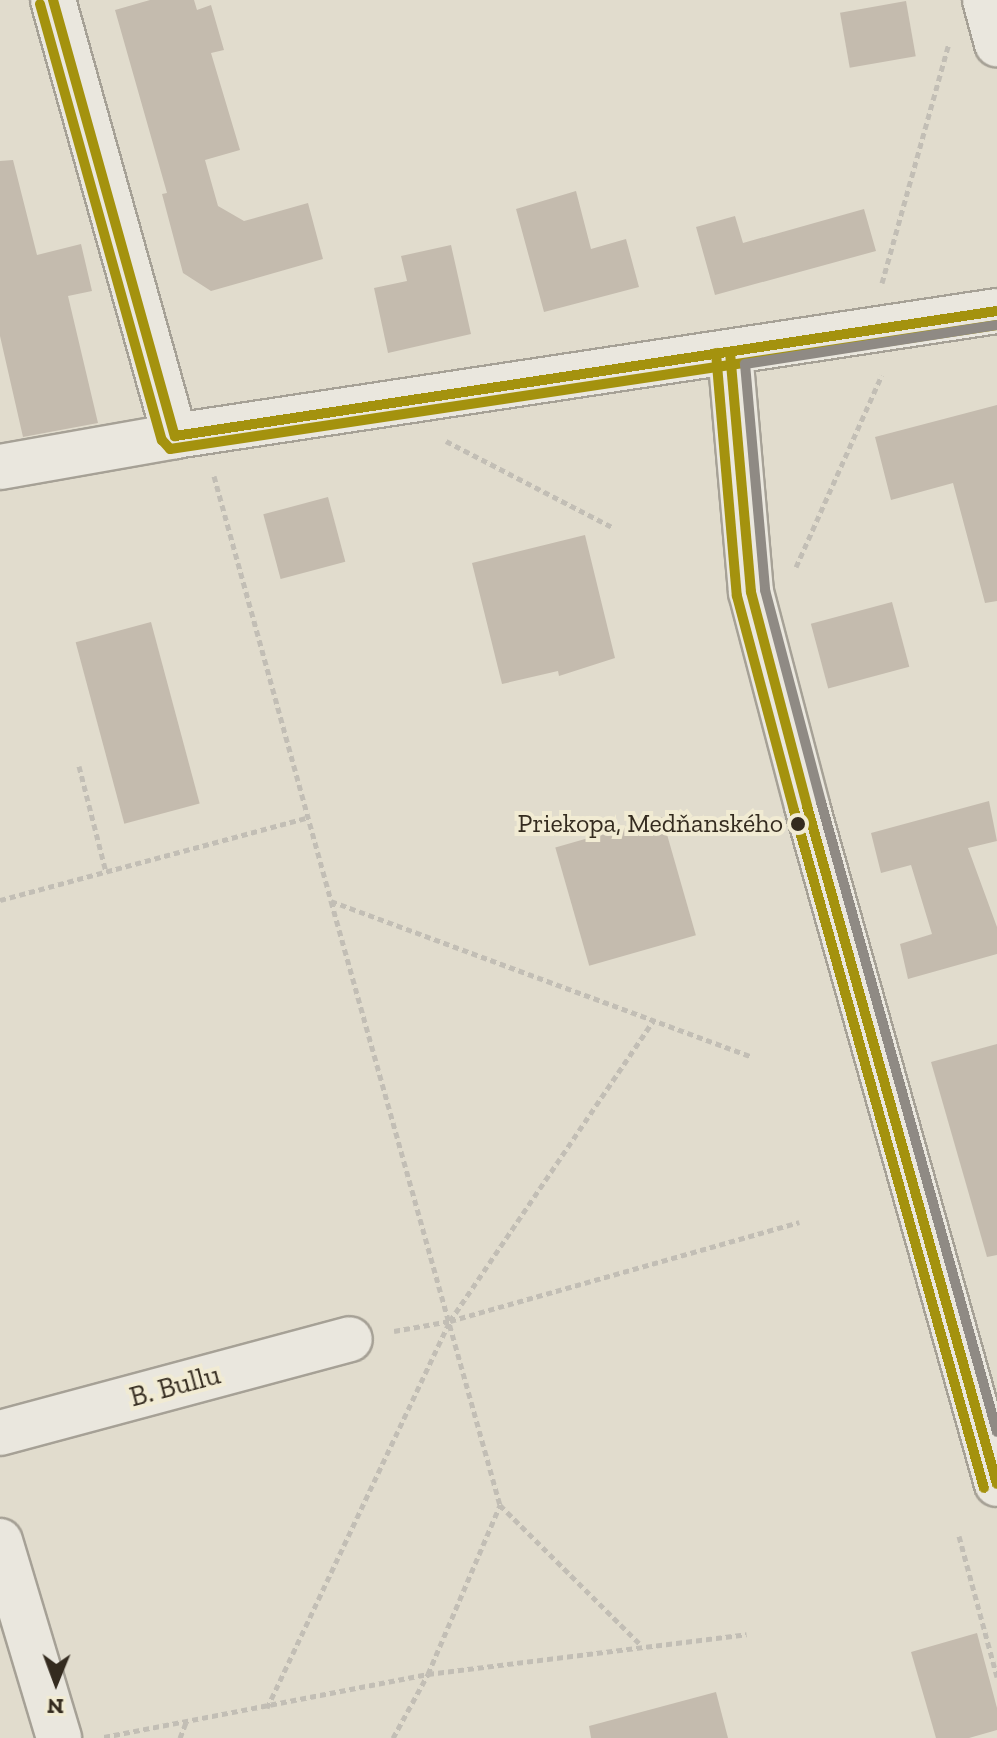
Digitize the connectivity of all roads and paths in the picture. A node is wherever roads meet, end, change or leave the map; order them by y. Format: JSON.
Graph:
{"nodes":[{"id":1,"x":53,"y":0,"type":"edge"},
{"id":2,"x":985,"y":0,"type":"edge"},
{"id":3,"x":949,"y":41,"type":"dead end"},
{"id":4,"x":997,"y":44,"type":"edge"},
{"id":5,"x":877,"y":299,"type":"dead end"},
{"id":6,"x":997,"y":311,"type":"edge"},
{"id":7,"x":730,"y":352,"type":"junction"},
{"id":8,"x":887,"y":364,"type":"dead end"},
{"id":9,"x":175,"y":436,"type":"junction"},
{"id":10,"x":437,"y":436,"type":"dead end"},
{"id":11,"x":211,"y":464,"type":"dead end"},
{"id":12,"x":0,"y":467,"type":"edge"},
{"id":13,"x":612,"y":527,"type":"dead end"},
{"id":14,"x":792,"y":576,"type":"dead end"},
{"id":15,"x":79,"y":766,"type":"dead end"},
{"id":16,"x":307,"y":818,"type":"junction"},
{"id":17,"x":106,"y":872,"type":"junction"},
{"id":18,"x":0,"y":900,"type":"edge"},
{"id":19,"x":331,"y":901,"type":"junction"},
{"id":20,"x":653,"y":1021,"type":"junction"},
{"id":21,"x":750,"y":1056,"type":"dead end"},
{"id":22,"x":799,"y":1222,"type":"dead end"},
{"id":23,"x":450,"y":1321,"type":"junction"},
{"id":24,"x":350,"y":1339,"type":"joint"},
{"id":25,"x":0,"y":1433,"type":"edge"},
{"id":26,"x":997,"y":1484,"type":"edge"},
{"id":27,"x":500,"y":1505,"type":"junction"},
{"id":28,"x":959,"y":1536,"type":"dead end"},
{"id":29,"x":0,"y":1541,"type":"edge"},
{"id":30,"x":747,"y":1634,"type":"dead end"},
{"id":31,"x":641,"y":1645,"type":"junction"},
{"id":32,"x":428,"y":1674,"type":"junction"},
{"id":33,"x":997,"y":1677,"type":"edge"},
{"id":34,"x":267,"y":1708,"type":"junction"},
{"id":35,"x":186,"y":1722,"type":"junction"},
{"id":36,"x":121,"y":1736,"type":"edge"},
{"id":37,"x":59,"y":1738,"type":"edge"},
{"id":38,"x":101,"y":1738,"type":"edge"},
{"id":39,"x":180,"y":1738,"type":"edge"},
{"id":40,"x":393,"y":1738,"type":"edge"}],
"edges":[{"from":1,"to":9,"type":"street"},
{"from":2,"to":4,"type":"street"},
{"from":3,"to":5,"type":"path"},
{"from":6,"to":7,"type":"street"},
{"from":7,"to":9,"type":"street"},
{"from":7,"to":26,"type":"street"},
{"from":8,"to":14,"type":"path"},
{"from":9,"to":12,"type":"street"},
{"from":10,"to":13,"type":"path"},
{"from":11,"to":16,"type":"path"},
{"from":15,"to":17,"type":"path"},
{"from":16,"to":17,"type":"path"},
{"from":16,"to":19,"type":"path"},
{"from":17,"to":18,"type":"path"},
{"from":19,"to":20,"type":"path"},
{"from":19,"to":23,"type":"path"},
{"from":20,"to":21,"type":"path"},
{"from":20,"to":23,"type":"path"},
{"from":22,"to":23,"type":"path"},
{"from":23,"to":24,"type":"path"},
{"from":23,"to":27,"type":"path"},
{"from":23,"to":34,"type":"path"},
{"from":24,"to":25,"type":"street","name":"B. Bullu"},
{"from":27,"to":31,"type":"path"},
{"from":27,"to":32,"type":"path"},
{"from":28,"to":33,"type":"path"},
{"from":29,"to":37,"type":"street"},
{"from":30,"to":31,"type":"path"},
{"from":31,"to":32,"type":"path"},
{"from":32,"to":34,"type":"path"},
{"from":32,"to":40,"type":"path"},
{"from":34,"to":35,"type":"path"},
{"from":35,"to":36,"type":"path"},
{"from":35,"to":39,"type":"path"},
{"from":36,"to":38,"type":"path"}]}
